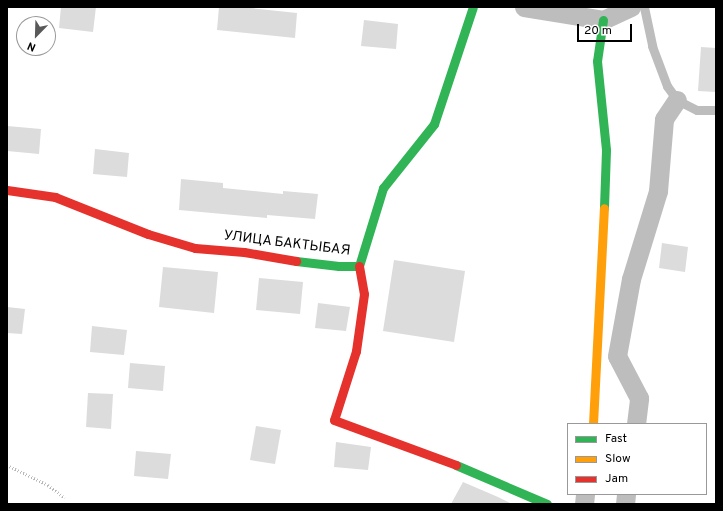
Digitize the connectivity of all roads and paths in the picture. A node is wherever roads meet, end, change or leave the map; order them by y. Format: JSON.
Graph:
{"nodes":[{"id":1,"x":473,"y":7,"type":"edge"},
{"id":2,"x":524,"y":7,"type":"edge"},
{"id":3,"x":631,"y":7,"type":"edge"},
{"id":4,"x":644,"y":7,"type":"edge"},
{"id":5,"x":603,"y":20,"type":"junction"},
{"id":6,"x":678,"y":100,"type":"junction"},
{"id":7,"x":716,"y":110,"type":"edge"},
{"id":8,"x":7,"y":190,"type":"edge"},
{"id":9,"x":359,"y":266,"type":"junction"},
{"id":10,"x":593,"y":423,"type":"edge"},
{"id":11,"x":636,"y":423,"type":"edge"},
{"id":12,"x":7,"y":465,"type":"edge"},
{"id":13,"x":65,"y":498,"type":"dead end"},
{"id":14,"x":547,"y":504,"type":"edge"}],
"edges":[{"from":1,"to":9,"type":"street","name":"УЛИЦА БАКТЫБАЯ"},
{"from":2,"to":5,"type":"street"},
{"from":3,"to":5,"type":"street"},
{"from":4,"to":6,"type":"lane"},
{"from":5,"to":10,"type":"street"},
{"from":6,"to":7,"type":"lane"},
{"from":6,"to":11,"type":"street"},
{"from":8,"to":9,"type":"street","name":"УЛИЦА БАКТЫБАЯ"},
{"from":9,"to":14,"type":"street"},
{"from":12,"to":13,"type":"path"}]}
